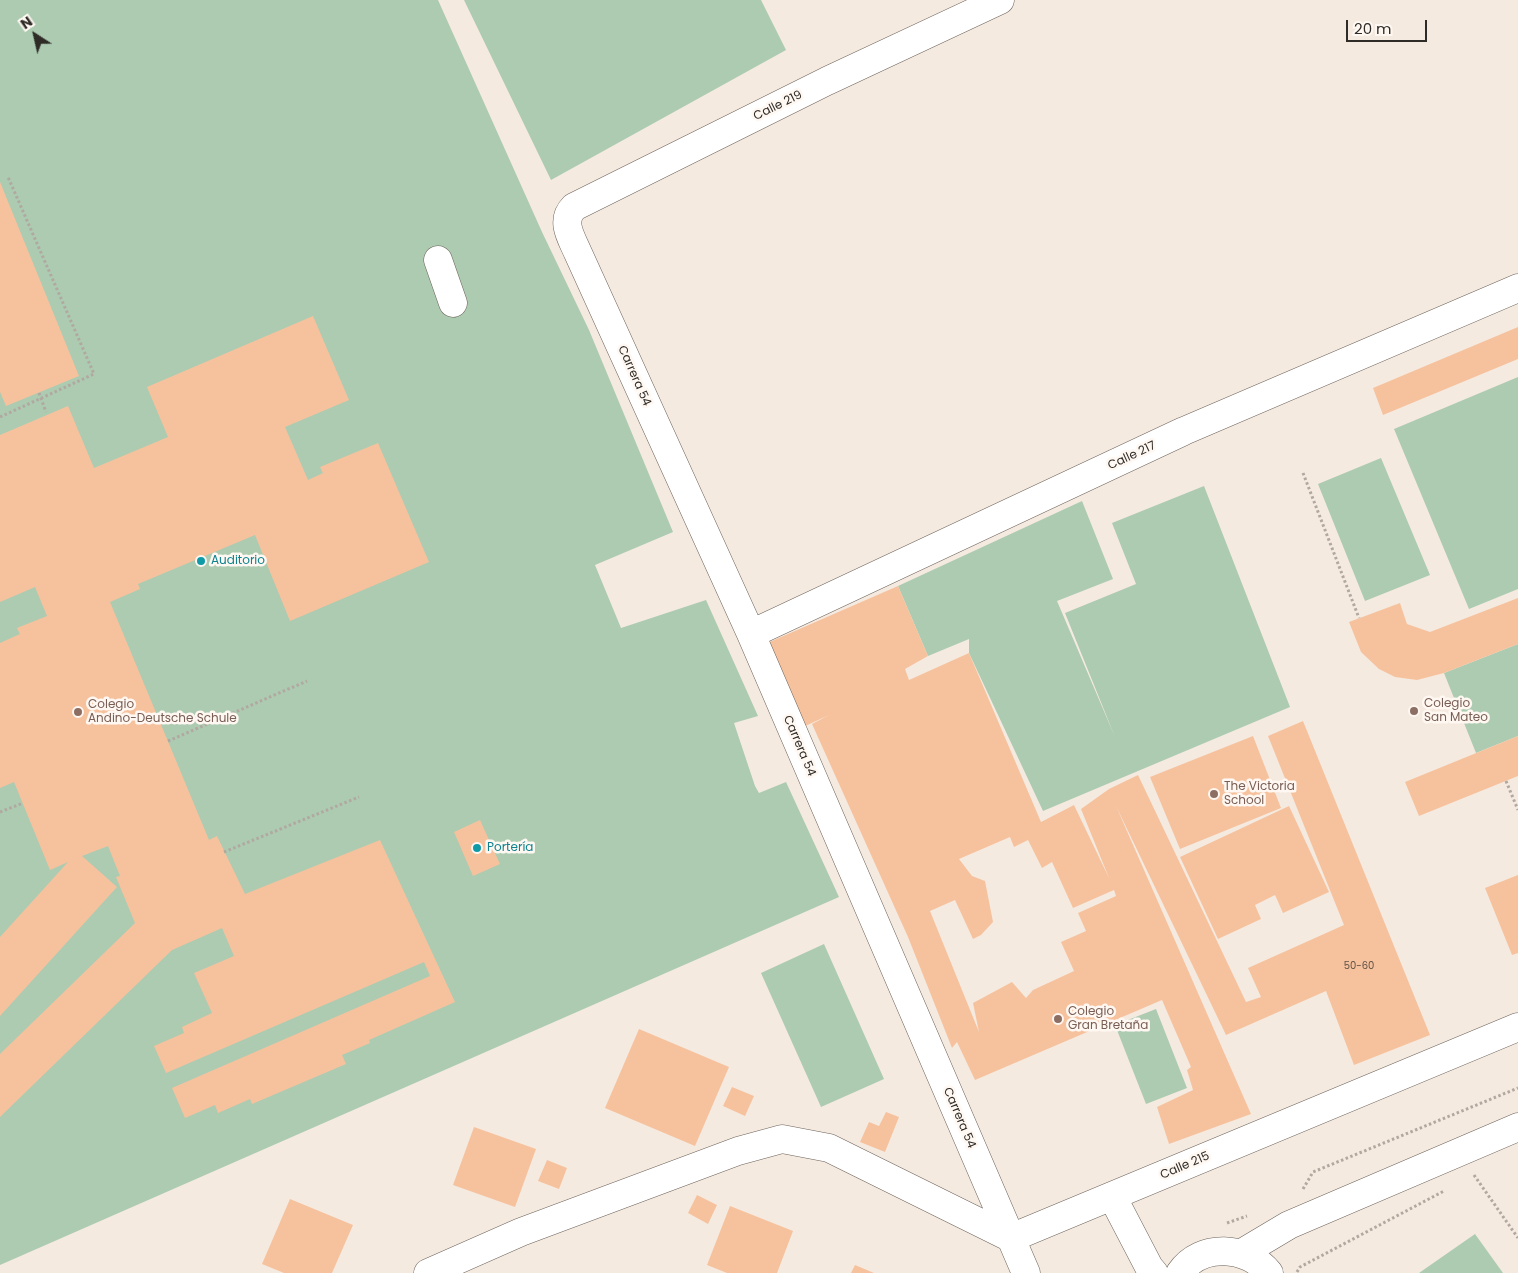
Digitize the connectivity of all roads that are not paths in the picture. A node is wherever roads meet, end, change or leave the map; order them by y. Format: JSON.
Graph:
{"nodes":[{"id":1,"x":1000,"y":0,"type":"edge"},
{"id":2,"x":566,"y":221,"type":"joint"},
{"id":3,"x":438,"y":260,"type":"dead end"},
{"id":4,"x":1518,"y":288,"type":"edge"},
{"id":5,"x":453,"y":303,"type":"dead end"},
{"id":6,"x":750,"y":634,"type":"junction"},
{"id":7,"x":1518,"y":1027,"type":"edge"},
{"id":8,"x":1518,"y":1126,"type":"edge"},
{"id":9,"x":1112,"y":1196,"type":"junction"},
{"id":10,"x":1011,"y":1238,"type":"junction"},
{"id":11,"x":1242,"y":1253,"type":"junction"},
{"id":12,"x":428,"y":1273,"type":"edge"},
{"id":13,"x":1026,"y":1273,"type":"edge"},
{"id":14,"x":1154,"y":1273,"type":"edge"},
{"id":15,"x":1180,"y":1273,"type":"edge"},
{"id":16,"x":1269,"y":1273,"type":"edge"}],
"edges":[{"from":1,"to":2,"type":"street","name":"Calle 219"},
{"from":2,"to":6,"type":"street","name":"Carrera 54"},
{"from":3,"to":5,"type":"street"},
{"from":4,"to":6,"type":"street","name":"Calle 217"},
{"from":6,"to":10,"type":"street","name":"Carrera 54"},
{"from":7,"to":9,"type":"street","name":"Calle 215"},
{"from":8,"to":11,"type":"street"},
{"from":9,"to":10,"type":"street","name":"Calle 215"},
{"from":9,"to":14,"type":"street"},
{"from":10,"to":12,"type":"street"},
{"from":10,"to":13,"type":"street","name":"Carrera 54"},
{"from":11,"to":15,"type":"street"},
{"from":11,"to":16,"type":"street"}]}
